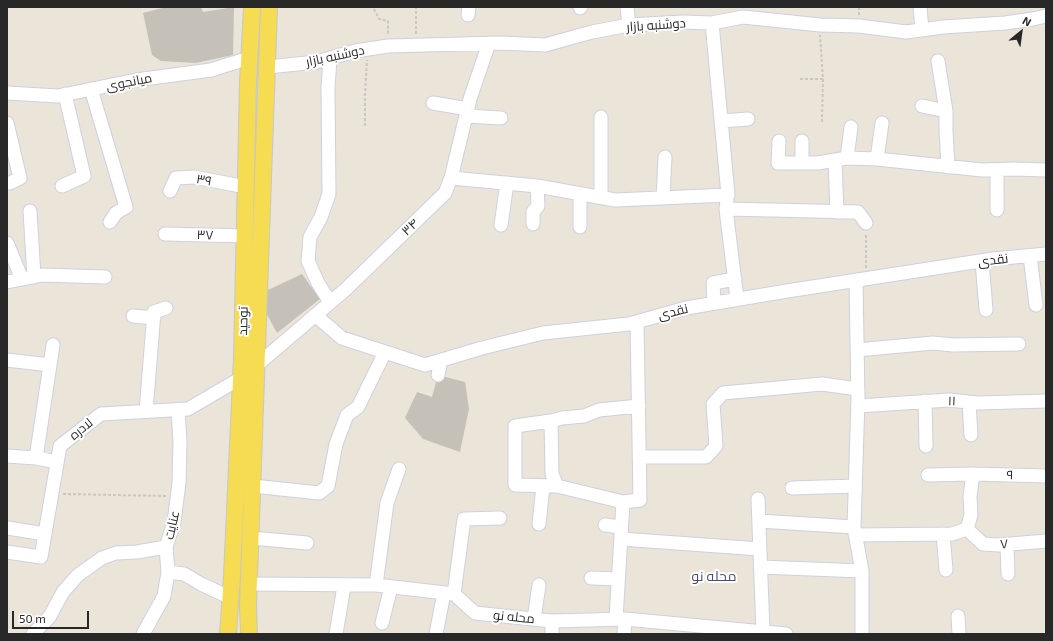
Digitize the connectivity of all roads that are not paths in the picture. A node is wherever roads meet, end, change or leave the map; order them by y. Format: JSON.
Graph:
{"nodes":[{"id":1,"x":252,"y":7,"type":"edge"},
{"id":2,"x":269,"y":7,"type":"edge"},
{"id":3,"x":627,"y":7,"type":"edge"},
{"id":4,"x":920,"y":7,"type":"edge"},
{"id":5,"x":1046,"y":16,"type":"edge"},
{"id":6,"x":712,"y":23,"type":"junction"},
{"id":7,"x":629,"y":25,"type":"junction"},
{"id":8,"x":922,"y":30,"type":"junction"},
{"id":9,"x":489,"y":43,"type":"junction"},
{"id":10,"x":249,"y":58,"type":"junction"},
{"id":11,"x":330,"y":58,"type":"junction"},
{"id":12,"x":938,"y":61,"type":"dead end"},
{"id":13,"x":268,"y":67,"type":"junction"},
{"id":14,"x":91,"y":89,"type":"junction"},
{"id":15,"x":7,"y":93,"type":"edge"},
{"id":16,"x":65,"y":94,"type":"junction"},
{"id":17,"x":433,"y":103,"type":"dead end"},
{"id":18,"x":922,"y":106,"type":"dead end"},
{"id":19,"x":946,"y":111,"type":"junction"},
{"id":20,"x":467,"y":112,"type":"junction"},
{"id":21,"x":601,"y":117,"type":"dead end"},
{"id":22,"x":501,"y":118,"type":"dead end"},
{"id":23,"x":748,"y":119,"type":"dead end"},
{"id":24,"x":721,"y":121,"type":"junction"},
{"id":25,"x":7,"y":123,"type":"edge"},
{"id":26,"x":882,"y":123,"type":"dead end"},
{"id":27,"x":851,"y":127,"type":"dead end"},
{"id":28,"x":779,"y":141,"type":"dead end"},
{"id":29,"x":802,"y":141,"type":"dead end"},
{"id":30,"x":665,"y":157,"type":"dead end"},
{"id":31,"x":841,"y":159,"type":"junction"},
{"id":32,"x":877,"y":159,"type":"junction"},
{"id":33,"x":802,"y":163,"type":"junction"},
{"id":34,"x":948,"y":167,"type":"junction"},
{"id":35,"x":997,"y":170,"type":"junction"},
{"id":36,"x":1046,"y":170,"type":"edge"},
{"id":37,"x":451,"y":178,"type":"junction"},
{"id":38,"x":10,"y":183,"type":"dead end"},
{"id":39,"x":507,"y":183,"type":"junction"},
{"id":40,"x":62,"y":186,"type":"dead end"},
{"id":41,"x":537,"y":186,"type":"junction"},
{"id":42,"x":246,"y":188,"type":"junction"},
{"id":43,"x":170,"y":191,"type":"dead end"},
{"id":44,"x":580,"y":194,"type":"junction"},
{"id":45,"x":728,"y":195,"type":"junction"},
{"id":46,"x":601,"y":197,"type":"junction"},
{"id":47,"x":663,"y":198,"type":"junction"},
{"id":48,"x":726,"y":209,"type":"junction"},
{"id":49,"x":997,"y":210,"type":"dead end"},
{"id":50,"x":30,"y":211,"type":"dead end"},
{"id":51,"x":837,"y":212,"type":"junction"},
{"id":52,"x":110,"y":222,"type":"dead end"},
{"id":53,"x":866,"y":223,"type":"road end"},
{"id":54,"x":533,"y":224,"type":"dead end"},
{"id":55,"x":501,"y":225,"type":"dead end"},
{"id":56,"x":580,"y":227,"type":"dead end"},
{"id":57,"x":165,"y":234,"type":"dead end"},
{"id":58,"x":244,"y":236,"type":"junction"},
{"id":59,"x":7,"y":243,"type":"edge"},
{"id":60,"x":1046,"y":254,"type":"edge"},
{"id":61,"x":1030,"y":256,"type":"junction"},
{"id":62,"x":982,"y":261,"type":"junction"},
{"id":63,"x":28,"y":278,"type":"junction"},
{"id":64,"x":105,"y":278,"type":"dead end"},
{"id":65,"x":735,"y":280,"type":"junction"},
{"id":66,"x":861,"y":280,"type":"junction"},
{"id":67,"x":7,"y":282,"type":"edge"},
{"id":68,"x":737,"y":299,"type":"junction"},
{"id":69,"x":330,"y":302,"type":"junction"},
{"id":70,"x":714,"y":303,"type":"junction"},
{"id":71,"x":1036,"y":305,"type":"dead end"},
{"id":72,"x":166,"y":308,"type":"dead end"},
{"id":73,"x":986,"y":310,"type":"dead end"},
{"id":74,"x":315,"y":315,"type":"junction"},
{"id":75,"x":134,"y":316,"type":"dead end"},
{"id":76,"x":154,"y":318,"type":"junction"},
{"id":77,"x":637,"y":322,"type":"junction"},
{"id":78,"x":1019,"y":344,"type":"dead end"},
{"id":79,"x":53,"y":345,"type":"dead end"},
{"id":80,"x":857,"y":350,"type":"junction"},
{"id":81,"x":385,"y":352,"type":"junction"},
{"id":82,"x":7,"y":360,"type":"edge"},
{"id":83,"x":441,"y":360,"type":"junction"},
{"id":84,"x":50,"y":365,"type":"junction"},
{"id":85,"x":257,"y":365,"type":"junction"},
{"id":86,"x":438,"y":375,"type":"dead end"},
{"id":87,"x":241,"y":378,"type":"junction"},
{"id":88,"x":858,"y":388,"type":"junction"},
{"id":89,"x":1046,"y":400,"type":"edge"},
{"id":90,"x":925,"y":402,"type":"junction"},
{"id":91,"x":969,"y":402,"type":"junction"},
{"id":92,"x":638,"y":406,"type":"junction"},
{"id":93,"x":858,"y":406,"type":"junction"},
{"id":94,"x":178,"y":410,"type":"junction"},
{"id":95,"x":146,"y":411,"type":"junction"},
{"id":96,"x":551,"y":421,"type":"junction"},
{"id":97,"x":971,"y":435,"type":"dead end"},
{"id":98,"x":926,"y":446,"type":"dead end"},
{"id":99,"x":238,"y":449,"type":"junction"},
{"id":100,"x":254,"y":450,"type":"junction"},
{"id":101,"x":7,"y":456,"type":"edge"},
{"id":102,"x":640,"y":457,"type":"junction"},
{"id":103,"x":36,"y":458,"type":"junction"},
{"id":104,"x":57,"y":462,"type":"junction"},
{"id":105,"x":399,"y":469,"type":"dead end"},
{"id":106,"x":973,"y":474,"type":"junction"},
{"id":107,"x":928,"y":475,"type":"dead end"},
{"id":108,"x":1046,"y":476,"type":"edge"},
{"id":109,"x":252,"y":486,"type":"junction"},
{"id":110,"x":543,"y":486,"type":"junction"},
{"id":111,"x":557,"y":486,"type":"junction"},
{"id":112,"x":855,"y":486,"type":"junction"},
{"id":113,"x":792,"y":488,"type":"dead end"},
{"id":114,"x":758,"y":499,"type":"dead end"},
{"id":115,"x":623,"y":502,"type":"junction"},
{"id":116,"x":500,"y":518,"type":"dead end"},
{"id":117,"x":759,"y":521,"type":"junction"},
{"id":118,"x":539,"y":524,"type":"dead end"},
{"id":119,"x":604,"y":525,"type":"dead end"},
{"id":120,"x":8,"y":528,"type":"dead end"},
{"id":121,"x":967,"y":529,"type":"junction"},
{"id":122,"x":855,"y":531,"type":"junction"},
{"id":123,"x":621,"y":533,"type":"junction"},
{"id":124,"x":45,"y":534,"type":"junction"},
{"id":125,"x":943,"y":534,"type":"junction"},
{"id":126,"x":251,"y":538,"type":"junction"},
{"id":127,"x":1046,"y":541,"type":"edge"},
{"id":128,"x":307,"y":543,"type":"dead end"},
{"id":129,"x":1007,"y":544,"type":"junction"},
{"id":130,"x":166,"y":547,"type":"junction"},
{"id":131,"x":760,"y":549,"type":"junction"},
{"id":132,"x":7,"y":552,"type":"edge"},
{"id":133,"x":761,"y":567,"type":"junction"},
{"id":134,"x":946,"y":570,"type":"dead end"},
{"id":135,"x":862,"y":571,"type":"junction"},
{"id":136,"x":168,"y":572,"type":"junction"},
{"id":137,"x":1008,"y":574,"type":"dead end"},
{"id":138,"x":591,"y":578,"type":"dead end"},
{"id":139,"x":618,"y":579,"type":"junction"},
{"id":140,"x":249,"y":584,"type":"junction"},
{"id":141,"x":376,"y":585,"type":"junction"},
{"id":142,"x":539,"y":585,"type":"dead end"},
{"id":143,"x":344,"y":586,"type":"junction"},
{"id":144,"x":391,"y":587,"type":"junction"},
{"id":145,"x":449,"y":593,"type":"junction"},
{"id":146,"x":231,"y":598,"type":"junction"},
{"id":147,"x":958,"y":616,"type":"dead end"},
{"id":148,"x":534,"y":619,"type":"junction"},
{"id":149,"x":621,"y":619,"type":"junction"},
{"id":150,"x":552,"y":621,"type":"junction"},
{"id":151,"x":382,"y":623,"type":"dead end"},
{"id":152,"x":704,"y":630,"type":"edge"},
{"id":153,"x":768,"y":633,"type":"edge"},
{"id":154,"x":33,"y":634,"type":"edge"},
{"id":155,"x":143,"y":634,"type":"edge"},
{"id":156,"x":228,"y":634,"type":"edge"},
{"id":157,"x":248,"y":634,"type":"edge"},
{"id":158,"x":336,"y":634,"type":"edge"},
{"id":159,"x":436,"y":634,"type":"edge"},
{"id":160,"x":552,"y":634,"type":"edge"},
{"id":161,"x":624,"y":634,"type":"edge"},
{"id":162,"x":786,"y":634,"type":"edge"},
{"id":163,"x":862,"y":634,"type":"edge"},
{"id":164,"x":959,"y":634,"type":"edge"}],
"edges":[{"from":1,"to":10,"type":"main road","name":"توحید"},
{"from":2,"to":13,"type":"main road","name":"توحید"},
{"from":3,"to":7,"type":"street"},
{"from":4,"to":8,"type":"street"},
{"from":5,"to":8,"type":"street","name":"دوشنبه بازار"},
{"from":6,"to":7,"type":"street","name":"دوشنبه بازار"},
{"from":6,"to":8,"type":"street","name":"دوشنبه بازار"},
{"from":6,"to":24,"type":"street"},
{"from":7,"to":9,"type":"street","name":"دوشنبه بازار"},
{"from":9,"to":11,"type":"street","name":"دوشنبه بازار"},
{"from":9,"to":20,"type":"street","name":"۳۴"},
{"from":10,"to":14,"type":"street","name":"میانجوی"},
{"from":10,"to":42,"type":"main road","name":"توحید"},
{"from":11,"to":13,"type":"street","name":"دوشنبه بازار"},
{"from":11,"to":69,"type":"street"},
{"from":12,"to":19,"type":"street"},
{"from":13,"to":85,"type":"main road","name":"توحید"},
{"from":14,"to":16,"type":"street","name":"میانجوی"},
{"from":14,"to":52,"type":"street"},
{"from":15,"to":16,"type":"street","name":"میانجوی"},
{"from":16,"to":40,"type":"street"},
{"from":17,"to":20,"type":"street"},
{"from":18,"to":19,"type":"street"},
{"from":19,"to":34,"type":"street"},
{"from":20,"to":22,"type":"street"},
{"from":20,"to":37,"type":"street","name":"۳۴"},
{"from":21,"to":46,"type":"street"},
{"from":23,"to":24,"type":"street"},
{"from":24,"to":45,"type":"street"},
{"from":25,"to":38,"type":"street"},
{"from":26,"to":32,"type":"street"},
{"from":27,"to":31,"type":"street"},
{"from":28,"to":33,"type":"street"},
{"from":29,"to":33,"type":"street"},
{"from":30,"to":47,"type":"street"},
{"from":31,"to":32,"type":"street"},
{"from":31,"to":33,"type":"street"},
{"from":31,"to":51,"type":"street"},
{"from":32,"to":34,"type":"street"},
{"from":34,"to":35,"type":"street"},
{"from":35,"to":36,"type":"street"},
{"from":35,"to":49,"type":"street"},
{"from":37,"to":39,"type":"street"},
{"from":37,"to":69,"type":"street","name":"۳۴"},
{"from":39,"to":41,"type":"street"},
{"from":39,"to":55,"type":"street"},
{"from":41,"to":44,"type":"street"},
{"from":41,"to":54,"type":"street"},
{"from":42,"to":43,"type":"street","name":"۳۹"},
{"from":42,"to":58,"type":"main road","name":"توحید"},
{"from":44,"to":46,"type":"street"},
{"from":44,"to":56,"type":"street"},
{"from":45,"to":47,"type":"street"},
{"from":45,"to":48,"type":"street"},
{"from":46,"to":47,"type":"street"},
{"from":48,"to":51,"type":"street"},
{"from":48,"to":65,"type":"street"},
{"from":50,"to":63,"type":"street"},
{"from":51,"to":53,"type":"street"},
{"from":57,"to":58,"type":"street","name":"۳۷"},
{"from":58,"to":87,"type":"main road","name":"توحید"},
{"from":59,"to":63,"type":"street"},
{"from":60,"to":61,"type":"street","name":"نقدی"},
{"from":61,"to":62,"type":"street","name":"نقدی"},
{"from":61,"to":71,"type":"street"},
{"from":62,"to":66,"type":"street","name":"نقدی"},
{"from":62,"to":73,"type":"street"},
{"from":63,"to":64,"type":"street"},
{"from":63,"to":67,"type":"street"},
{"from":65,"to":68,"type":"street"},
{"from":65,"to":70,"type":"street"},
{"from":66,"to":68,"type":"street","name":"نقدی"},
{"from":66,"to":80,"type":"street"},
{"from":68,"to":70,"type":"street","name":"نقدی"},
{"from":69,"to":74,"type":"street","name":"۳۴"},
{"from":70,"to":77,"type":"street","name":"نقدی"},
{"from":72,"to":76,"type":"street"},
{"from":74,"to":81,"type":"street","name":"نقدی"},
{"from":74,"to":85,"type":"street","name":"۳۴"},
{"from":75,"to":76,"type":"street"},
{"from":76,"to":95,"type":"street"},
{"from":77,"to":83,"type":"street","name":"نقدی"},
{"from":77,"to":92,"type":"street"},
{"from":78,"to":80,"type":"street"},
{"from":79,"to":84,"type":"street"},
{"from":80,"to":88,"type":"street"},
{"from":81,"to":83,"type":"street","name":"نقدی"},
{"from":81,"to":109,"type":"street"},
{"from":82,"to":84,"type":"street"},
{"from":83,"to":86,"type":"street"},
{"from":84,"to":103,"type":"street"},
{"from":85,"to":100,"type":"main road","name":"توحید"},
{"from":87,"to":94,"type":"street","name":"لادره"},
{"from":87,"to":99,"type":"main road","name":"توحید"},
{"from":88,"to":93,"type":"street"},
{"from":88,"to":102,"type":"street"},
{"from":89,"to":91,"type":"street","name":"۱۱"},
{"from":90,"to":91,"type":"street","name":"۱۱"},
{"from":90,"to":93,"type":"street","name":"۱۱"},
{"from":90,"to":98,"type":"street"},
{"from":91,"to":97,"type":"street"},
{"from":92,"to":96,"type":"street"},
{"from":92,"to":102,"type":"street"},
{"from":93,"to":112,"type":"street"},
{"from":94,"to":95,"type":"street","name":"لادره"},
{"from":94,"to":130,"type":"street","name":"عنایت"},
{"from":95,"to":104,"type":"street","name":"لادره"},
{"from":96,"to":110,"type":"street"},
{"from":96,"to":111,"type":"street"},
{"from":99,"to":100,"type":"main road"},
{"from":99,"to":146,"type":"main road","name":"توحید"},
{"from":100,"to":109,"type":"main road","name":"توحید"},
{"from":101,"to":103,"type":"street"},
{"from":102,"to":115,"type":"street"},
{"from":103,"to":104,"type":"street"},
{"from":104,"to":124,"type":"street","name":"لادره"},
{"from":105,"to":141,"type":"street"},
{"from":106,"to":107,"type":"street","name":"۹"},
{"from":106,"to":108,"type":"street","name":"۹"},
{"from":106,"to":121,"type":"street"},
{"from":109,"to":126,"type":"main road","name":"توحید"},
{"from":110,"to":111,"type":"street"},
{"from":110,"to":118,"type":"street"},
{"from":111,"to":115,"type":"street"},
{"from":112,"to":113,"type":"street"},
{"from":112,"to":122,"type":"street"},
{"from":114,"to":117,"type":"street"},
{"from":115,"to":123,"type":"street"},
{"from":116,"to":145,"type":"street"},
{"from":117,"to":122,"type":"street"},
{"from":117,"to":131,"type":"street"},
{"from":119,"to":123,"type":"street"},
{"from":120,"to":124,"type":"street"},
{"from":121,"to":125,"type":"street"},
{"from":121,"to":129,"type":"street","name":"۷"},
{"from":122,"to":125,"type":"street"},
{"from":122,"to":135,"type":"street"},
{"from":123,"to":131,"type":"street"},
{"from":123,"to":139,"type":"street"},
{"from":124,"to":132,"type":"street","name":"لادره"},
{"from":125,"to":134,"type":"street"},
{"from":126,"to":128,"type":"street"},
{"from":126,"to":140,"type":"main road","name":"توحید"},
{"from":127,"to":129,"type":"street","name":"۷"},
{"from":129,"to":137,"type":"street"},
{"from":130,"to":136,"type":"street","name":"عنایت"},
{"from":130,"to":154,"type":"street"},
{"from":131,"to":133,"type":"street"},
{"from":133,"to":135,"type":"street"},
{"from":133,"to":153,"type":"street"},
{"from":135,"to":163,"type":"street"},
{"from":136,"to":146,"type":"street"},
{"from":136,"to":155,"type":"street","name":"عنایت"},
{"from":138,"to":139,"type":"street"},
{"from":139,"to":149,"type":"street"},
{"from":140,"to":143,"type":"street"},
{"from":140,"to":157,"type":"main road","name":"توحید"},
{"from":141,"to":143,"type":"street"},
{"from":141,"to":144,"type":"street"},
{"from":142,"to":148,"type":"street"},
{"from":143,"to":158,"type":"street"},
{"from":144,"to":145,"type":"street"},
{"from":144,"to":151,"type":"street"},
{"from":145,"to":148,"type":"street","name":"محله نو"},
{"from":145,"to":159,"type":"street"},
{"from":146,"to":156,"type":"main road","name":"توحید"},
{"from":147,"to":164,"type":"street"},
{"from":148,"to":150,"type":"street","name":"محله نو"},
{"from":149,"to":150,"type":"street","name":"محله نو"},
{"from":149,"to":152,"type":"street","name":"محله نو"},
{"from":149,"to":161,"type":"street"},
{"from":150,"to":160,"type":"street"},
{"from":152,"to":153,"type":"street","name":"محله نو"},
{"from":153,"to":162,"type":"street","name":"محله نو"}]}
